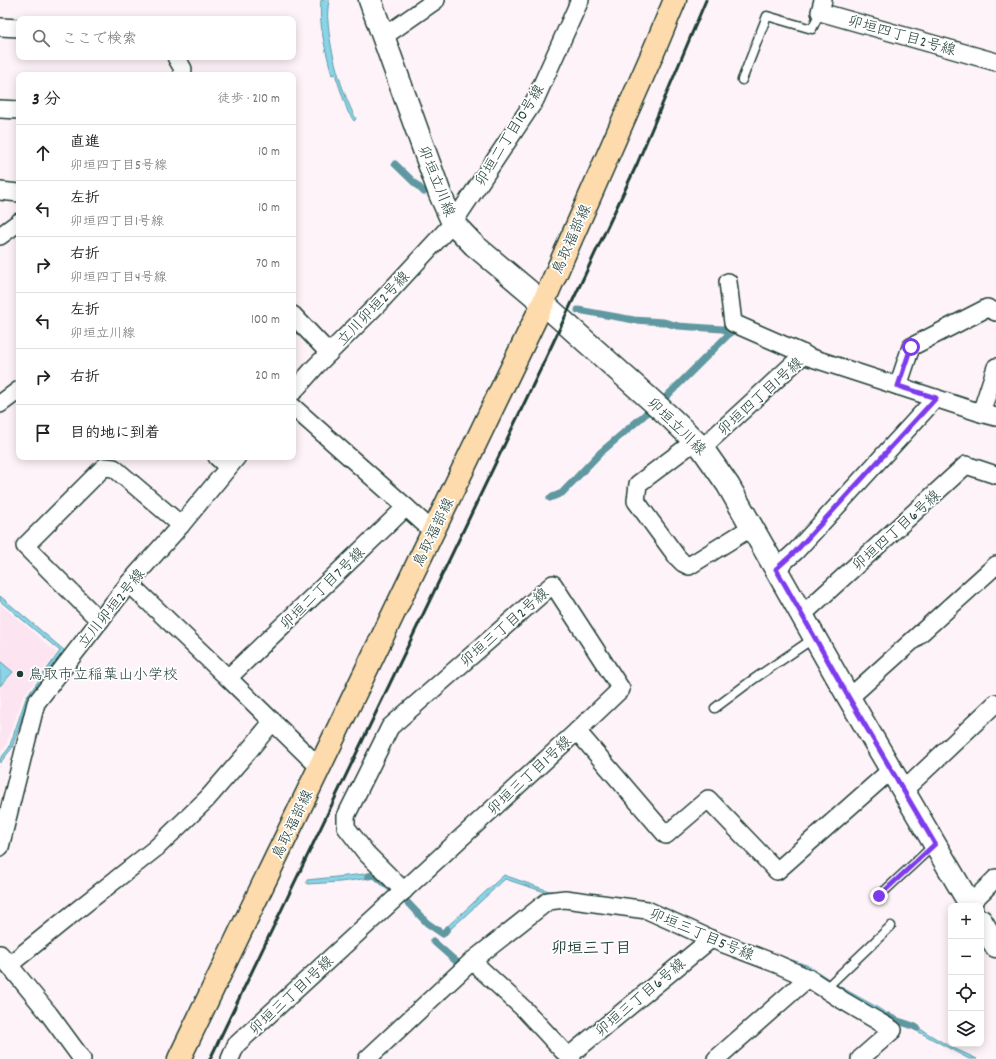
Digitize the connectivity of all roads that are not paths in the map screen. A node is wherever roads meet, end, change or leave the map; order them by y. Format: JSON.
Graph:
{"nodes":[{"id":1,"x":370,"y":0,"type":"edge"},
{"id":2,"x":436,"y":0,"type":"edge"},
{"id":3,"x":580,"y":0,"type":"edge"},
{"id":4,"x":675,"y":0,"type":"edge"},
{"id":5,"x":821,"y":6,"type":"edge"},
{"id":6,"x":0,"y":27,"type":"edge"},
{"id":7,"x":16,"y":28,"type":"edge"},
{"id":8,"x":383,"y":37,"type":"junction"},
{"id":9,"x":178,"y":60,"type":"edge"},
{"id":10,"x":996,"y":62,"type":"edge"},
{"id":11,"x":182,"y":72,"type":"edge"},
{"id":12,"x":742,"y":80,"type":"dead end"},
{"id":13,"x":0,"y":109,"type":"edge"},
{"id":14,"x":16,"y":110,"type":"edge"},
{"id":15,"x":0,"y":191,"type":"edge"},
{"id":16,"x":16,"y":193,"type":"edge"},
{"id":17,"x":453,"y":223,"type":"junction"},
{"id":18,"x":16,"y":224,"type":"edge"},
{"id":19,"x":0,"y":236,"type":"edge"},
{"id":20,"x":728,"y":282,"type":"dead end"},
{"id":21,"x":543,"y":303,"type":"junction"},
{"id":22,"x":996,"y":312,"type":"edge"},
{"id":23,"x":296,"y":318,"type":"edge"},
{"id":24,"x":329,"y":354,"type":"junction"},
{"id":25,"x":804,"y":354,"type":"junction"},
{"id":26,"x":996,"y":367,"type":"edge"},
{"id":27,"x":898,"y":386,"type":"junction"},
{"id":28,"x":296,"y":389,"type":"edge"},
{"id":29,"x":16,"y":392,"type":"edge"},
{"id":30,"x":936,"y":398,"type":"junction"},
{"id":31,"x":0,"y":404,"type":"edge"},
{"id":32,"x":296,"y":409,"type":"edge"},
{"id":33,"x":988,"y":415,"type":"edge"},
{"id":34,"x":698,"y":445,"type":"junction"},
{"id":35,"x":227,"y":460,"type":"edge"},
{"id":36,"x":996,"y":475,"type":"edge"},
{"id":37,"x":406,"y":507,"type":"junction"},
{"id":38,"x":181,"y":525,"type":"junction"},
{"id":39,"x":427,"y":526,"type":"dead end"},
{"id":40,"x":752,"y":527,"type":"junction"},
{"id":41,"x":996,"y":565,"type":"edge"},
{"id":42,"x":776,"y":569,"type":"junction"},
{"id":43,"x":129,"y":584,"type":"junction"},
{"id":44,"x":802,"y":615,"type":"junction"},
{"id":45,"x":100,"y":621,"type":"junction"},
{"id":46,"x":815,"y":638,"type":"junction"},
{"id":47,"x":228,"y":678,"type":"junction"},
{"id":48,"x":849,"y":698,"type":"junction"},
{"id":49,"x":996,"y":703,"type":"edge"},
{"id":50,"x":715,"y":708,"type":"dead end"},
{"id":51,"x":273,"y":721,"type":"junction"},
{"id":52,"x":577,"y":731,"type":"junction"},
{"id":53,"x":314,"y":762,"type":"dead end"},
{"id":54,"x":891,"y":770,"type":"junction"},
{"id":55,"x":904,"y":790,"type":"junction"},
{"id":56,"x":935,"y":844,"type":"junction"},
{"id":57,"x":0,"y":847,"type":"edge"},
{"id":58,"x":996,"y":878,"type":"edge"},
{"id":59,"x":404,"y":891,"type":"junction"},
{"id":60,"x":879,"y":896,"type":"dead end"},
{"id":61,"x":970,"y":903,"type":"edge"},
{"id":62,"x":979,"y":903,"type":"edge"},
{"id":63,"x":890,"y":926,"type":"dead end"},
{"id":64,"x":984,"y":926,"type":"edge"},
{"id":65,"x":711,"y":939,"type":"junction"},
{"id":66,"x":996,"y":946,"type":"edge"},
{"id":67,"x":5,"y":960,"type":"edge"},
{"id":68,"x":472,"y":961,"type":"junction"},
{"id":69,"x":808,"y":978,"type":"junction"},
{"id":70,"x":825,"y":989,"type":"junction"},
{"id":71,"x":571,"y":1057,"type":"edge"},
{"id":72,"x":82,"y":1059,"type":"edge"},
{"id":73,"x":179,"y":1059,"type":"edge"},
{"id":74,"x":230,"y":1059,"type":"edge"},
{"id":75,"x":367,"y":1059,"type":"edge"},
{"id":76,"x":716,"y":1059,"type":"edge"},
{"id":77,"x":860,"y":1059,"type":"edge"}],
"edges":[{"from":1,"to":8,"type":"street","name":"卯垣立川線"},
{"from":2,"to":8,"type":"street"},
{"from":3,"to":17,"type":"street","name":"卯垣二丁目10号線"},
{"from":4,"to":21,"type":"main road","name":"鳥取福部線"},
{"from":5,"to":10,"type":"street","name":"卯垣四丁目2号線"},
{"from":5,"to":12,"type":"lane"},
{"from":6,"to":7,"type":"street"},
{"from":8,"to":17,"type":"street","name":"卯垣立川線"},
{"from":9,"to":11,"type":"street"},
{"from":13,"to":14,"type":"street"},
{"from":15,"to":16,"type":"street"},
{"from":17,"to":21,"type":"street","name":"卯垣立川線"},
{"from":17,"to":24,"type":"street","name":"立川卯垣2号線"},
{"from":18,"to":19,"type":"street"},
{"from":20,"to":25,"type":"street"},
{"from":21,"to":34,"type":"street","name":"卯垣立川線"},
{"from":21,"to":73,"type":"main road","name":"鳥取福部線"},
{"from":22,"to":27,"type":"street"},
{"from":23,"to":24,"type":"street"},
{"from":24,"to":28,"type":"street","name":"立川卯垣2号線"},
{"from":25,"to":27,"type":"street","name":"卯垣四丁目1号線"},
{"from":25,"to":34,"type":"street","name":"卯垣四丁目1号線"},
{"from":26,"to":33,"type":"street","name":"卯垣四丁目1号線"},
{"from":27,"to":30,"type":"street","name":"卯垣四丁目1号線"},
{"from":29,"to":31,"type":"street"},
{"from":30,"to":33,"type":"street","name":"卯垣四丁目1号線"},
{"from":30,"to":42,"type":"street"},
{"from":32,"to":37,"type":"street"},
{"from":34,"to":40,"type":"street","name":"卯垣立川線"},
{"from":34,"to":40,"type":"street","name":"卯垣四丁目1号線"},
{"from":35,"to":38,"type":"street","name":"立川卯垣2号線"},
{"from":36,"to":44,"type":"street","name":"卯垣四丁目6号線"},
{"from":37,"to":39,"type":"street"},
{"from":37,"to":47,"type":"street","name":"卯垣二丁目7号線"},
{"from":38,"to":43,"type":"street","name":"立川卯垣2号線"},
{"from":38,"to":45,"type":"street"},
{"from":40,"to":42,"type":"street","name":"卯垣立川線"},
{"from":41,"to":48,"type":"street"},
{"from":42,"to":44,"type":"street","name":"卯垣立川線"},
{"from":43,"to":45,"type":"street","name":"立川卯垣2号線"},
{"from":43,"to":47,"type":"street"},
{"from":44,"to":46,"type":"street","name":"卯垣立川線"},
{"from":45,"to":57,"type":"street","name":"立川卯垣2号線"},
{"from":46,"to":48,"type":"street","name":"卯垣立川線"},
{"from":46,"to":50,"type":"lane"},
{"from":47,"to":51,"type":"street"},
{"from":48,"to":54,"type":"street","name":"卯垣立川線"},
{"from":49,"to":55,"type":"street"},
{"from":51,"to":53,"type":"street"},
{"from":51,"to":67,"type":"street"},
{"from":52,"to":54,"type":"street","name":"卯垣三丁目1号線"},
{"from":52,"to":59,"type":"street","name":"卯垣三丁目1号線"},
{"from":52,"to":59,"type":"street","name":"卯垣三丁目2号線"},
{"from":54,"to":55,"type":"street","name":"卯垣立川線"},
{"from":55,"to":56,"type":"street","name":"卯垣立川線"},
{"from":56,"to":60,"type":"lane"},
{"from":56,"to":61,"type":"street","name":"卯垣立川線"},
{"from":58,"to":62,"type":"street"},
{"from":59,"to":74,"type":"street","name":"卯垣三丁目1号線"},
{"from":63,"to":70,"type":"lane"},
{"from":64,"to":66,"type":"street","name":"卯垣立川線"},
{"from":65,"to":68,"type":"street","name":"卯垣三丁目5号線"},
{"from":65,"to":69,"type":"street","name":"卯垣三丁目5号線"},
{"from":65,"to":71,"type":"street","name":"卯垣三丁目6号線"},
{"from":67,"to":72,"type":"street"},
{"from":68,"to":71,"type":"street"},
{"from":68,"to":75,"type":"street","name":"卯垣三丁目5号線"},
{"from":69,"to":70,"type":"street","name":"卯垣三丁目5号線"},
{"from":69,"to":76,"type":"street"},
{"from":70,"to":77,"type":"street","name":"卯垣三丁目5号線"}]}
